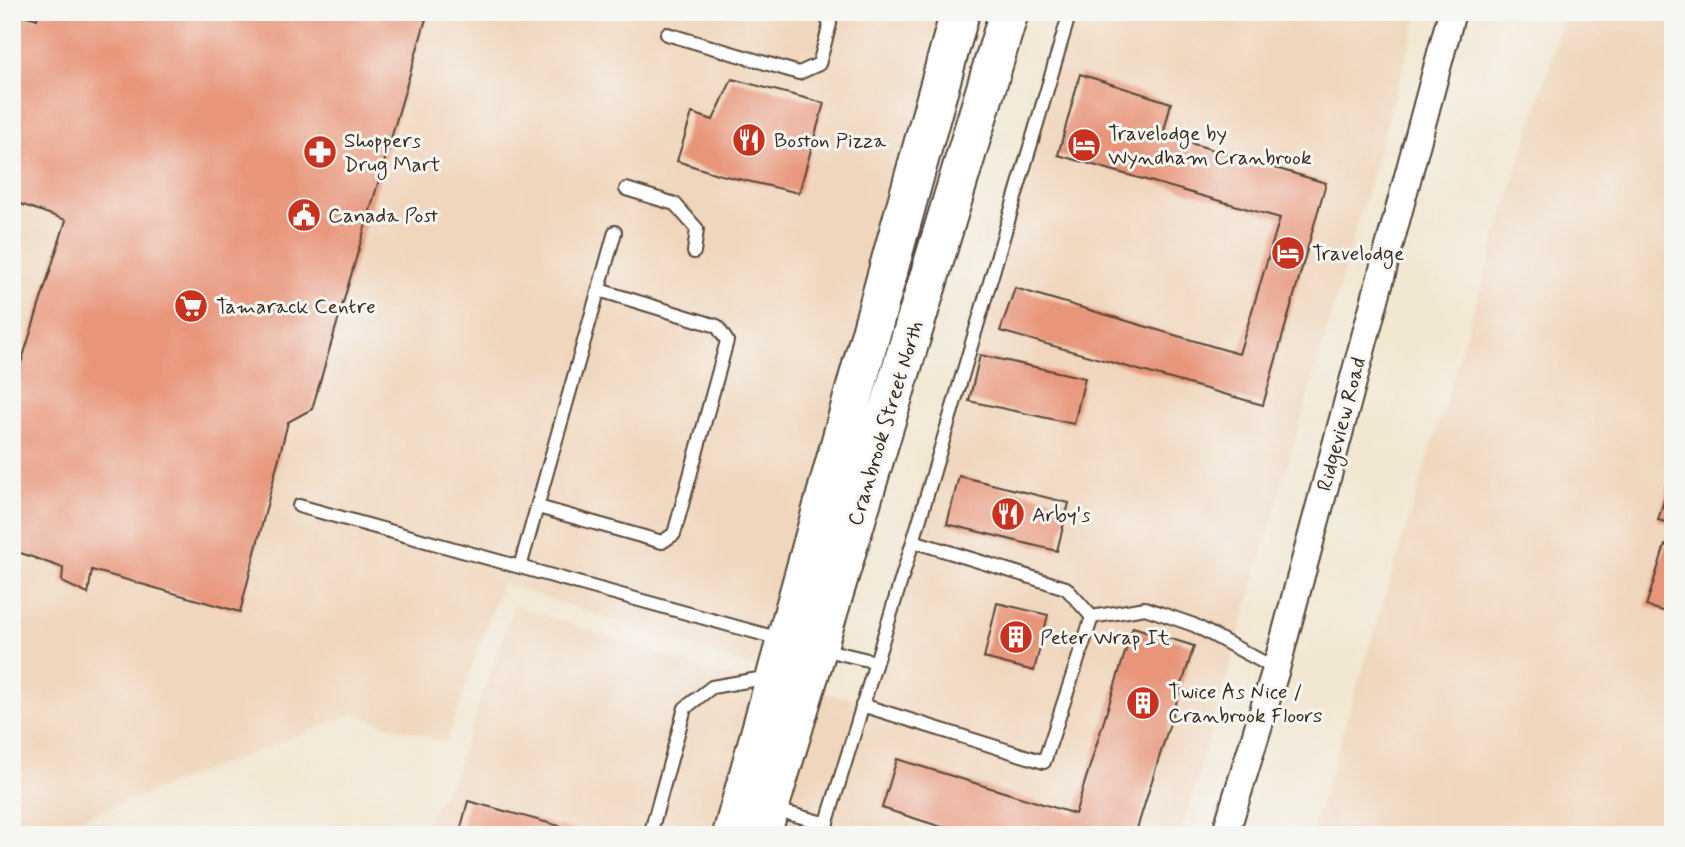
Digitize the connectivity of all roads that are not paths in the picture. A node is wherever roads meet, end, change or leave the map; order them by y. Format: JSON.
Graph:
{"nodes":[{"id":1,"x":823,"y":12,"type":"edge"},
{"id":2,"x":960,"y":12,"type":"edge"},
{"id":3,"x":1009,"y":12,"type":"edge"},
{"id":4,"x":1070,"y":12,"type":"edge"},
{"id":5,"x":1452,"y":12,"type":"edge"},
{"id":6,"x":667,"y":34,"type":"dead end"},
{"id":7,"x":626,"y":189,"type":"dead end"},
{"id":8,"x":615,"y":232,"type":"dead end"},
{"id":9,"x":694,"y":253,"type":"dead end"},
{"id":10,"x":599,"y":290,"type":"junction"},
{"id":11,"x":299,"y":506,"type":"dead end"},
{"id":12,"x":537,"y":507,"type":"junction"},
{"id":13,"x":913,"y":541,"type":"junction"},
{"id":14,"x":520,"y":567,"type":"junction"},
{"id":15,"x":1092,"y":617,"type":"junction"},
{"id":16,"x":798,"y":650,"type":"junction"},
{"id":17,"x":876,"y":662,"type":"junction"},
{"id":18,"x":1276,"y":668,"type":"junction"},
{"id":19,"x":862,"y":705,"type":"junction"},
{"id":20,"x":765,"y":821,"type":"edge"},
{"id":21,"x":825,"y":829,"type":"edge"},
{"id":22,"x":650,"y":835,"type":"edge"},
{"id":23,"x":732,"y":835,"type":"edge"},
{"id":24,"x":1225,"y":835,"type":"edge"}],
"edges":[{"from":1,"to":6,"type":"lane"},
{"from":2,"to":16,"type":"highway","name":"Cranbrook Street North"},
{"from":3,"to":16,"type":"highway","name":"Cranbrook Street North"},
{"from":4,"to":13,"type":"lane"},
{"from":5,"to":18,"type":"street","name":"Ridgeview Road"},
{"from":7,"to":9,"type":"lane"},
{"from":8,"to":10,"type":"lane"},
{"from":10,"to":12,"type":"lane"},
{"from":10,"to":12,"type":"lane"},
{"from":11,"to":14,"type":"lane"},
{"from":12,"to":14,"type":"lane"},
{"from":13,"to":15,"type":"lane"},
{"from":13,"to":17,"type":"lane"},
{"from":14,"to":16,"type":"lane"},
{"from":15,"to":18,"type":"lane"},
{"from":15,"to":19,"type":"lane"},
{"from":16,"to":17,"type":"lane"},
{"from":16,"to":20,"type":"highway","name":"Cranbrook Street North"},
{"from":16,"to":22,"type":"lane"},
{"from":16,"to":23,"type":"highway","name":"Cranbrook Street North"},
{"from":17,"to":19,"type":"lane"},
{"from":18,"to":24,"type":"street","name":"Ridgeview Road"},
{"from":19,"to":21,"type":"lane"},
{"from":20,"to":21,"type":"lane"}]}
